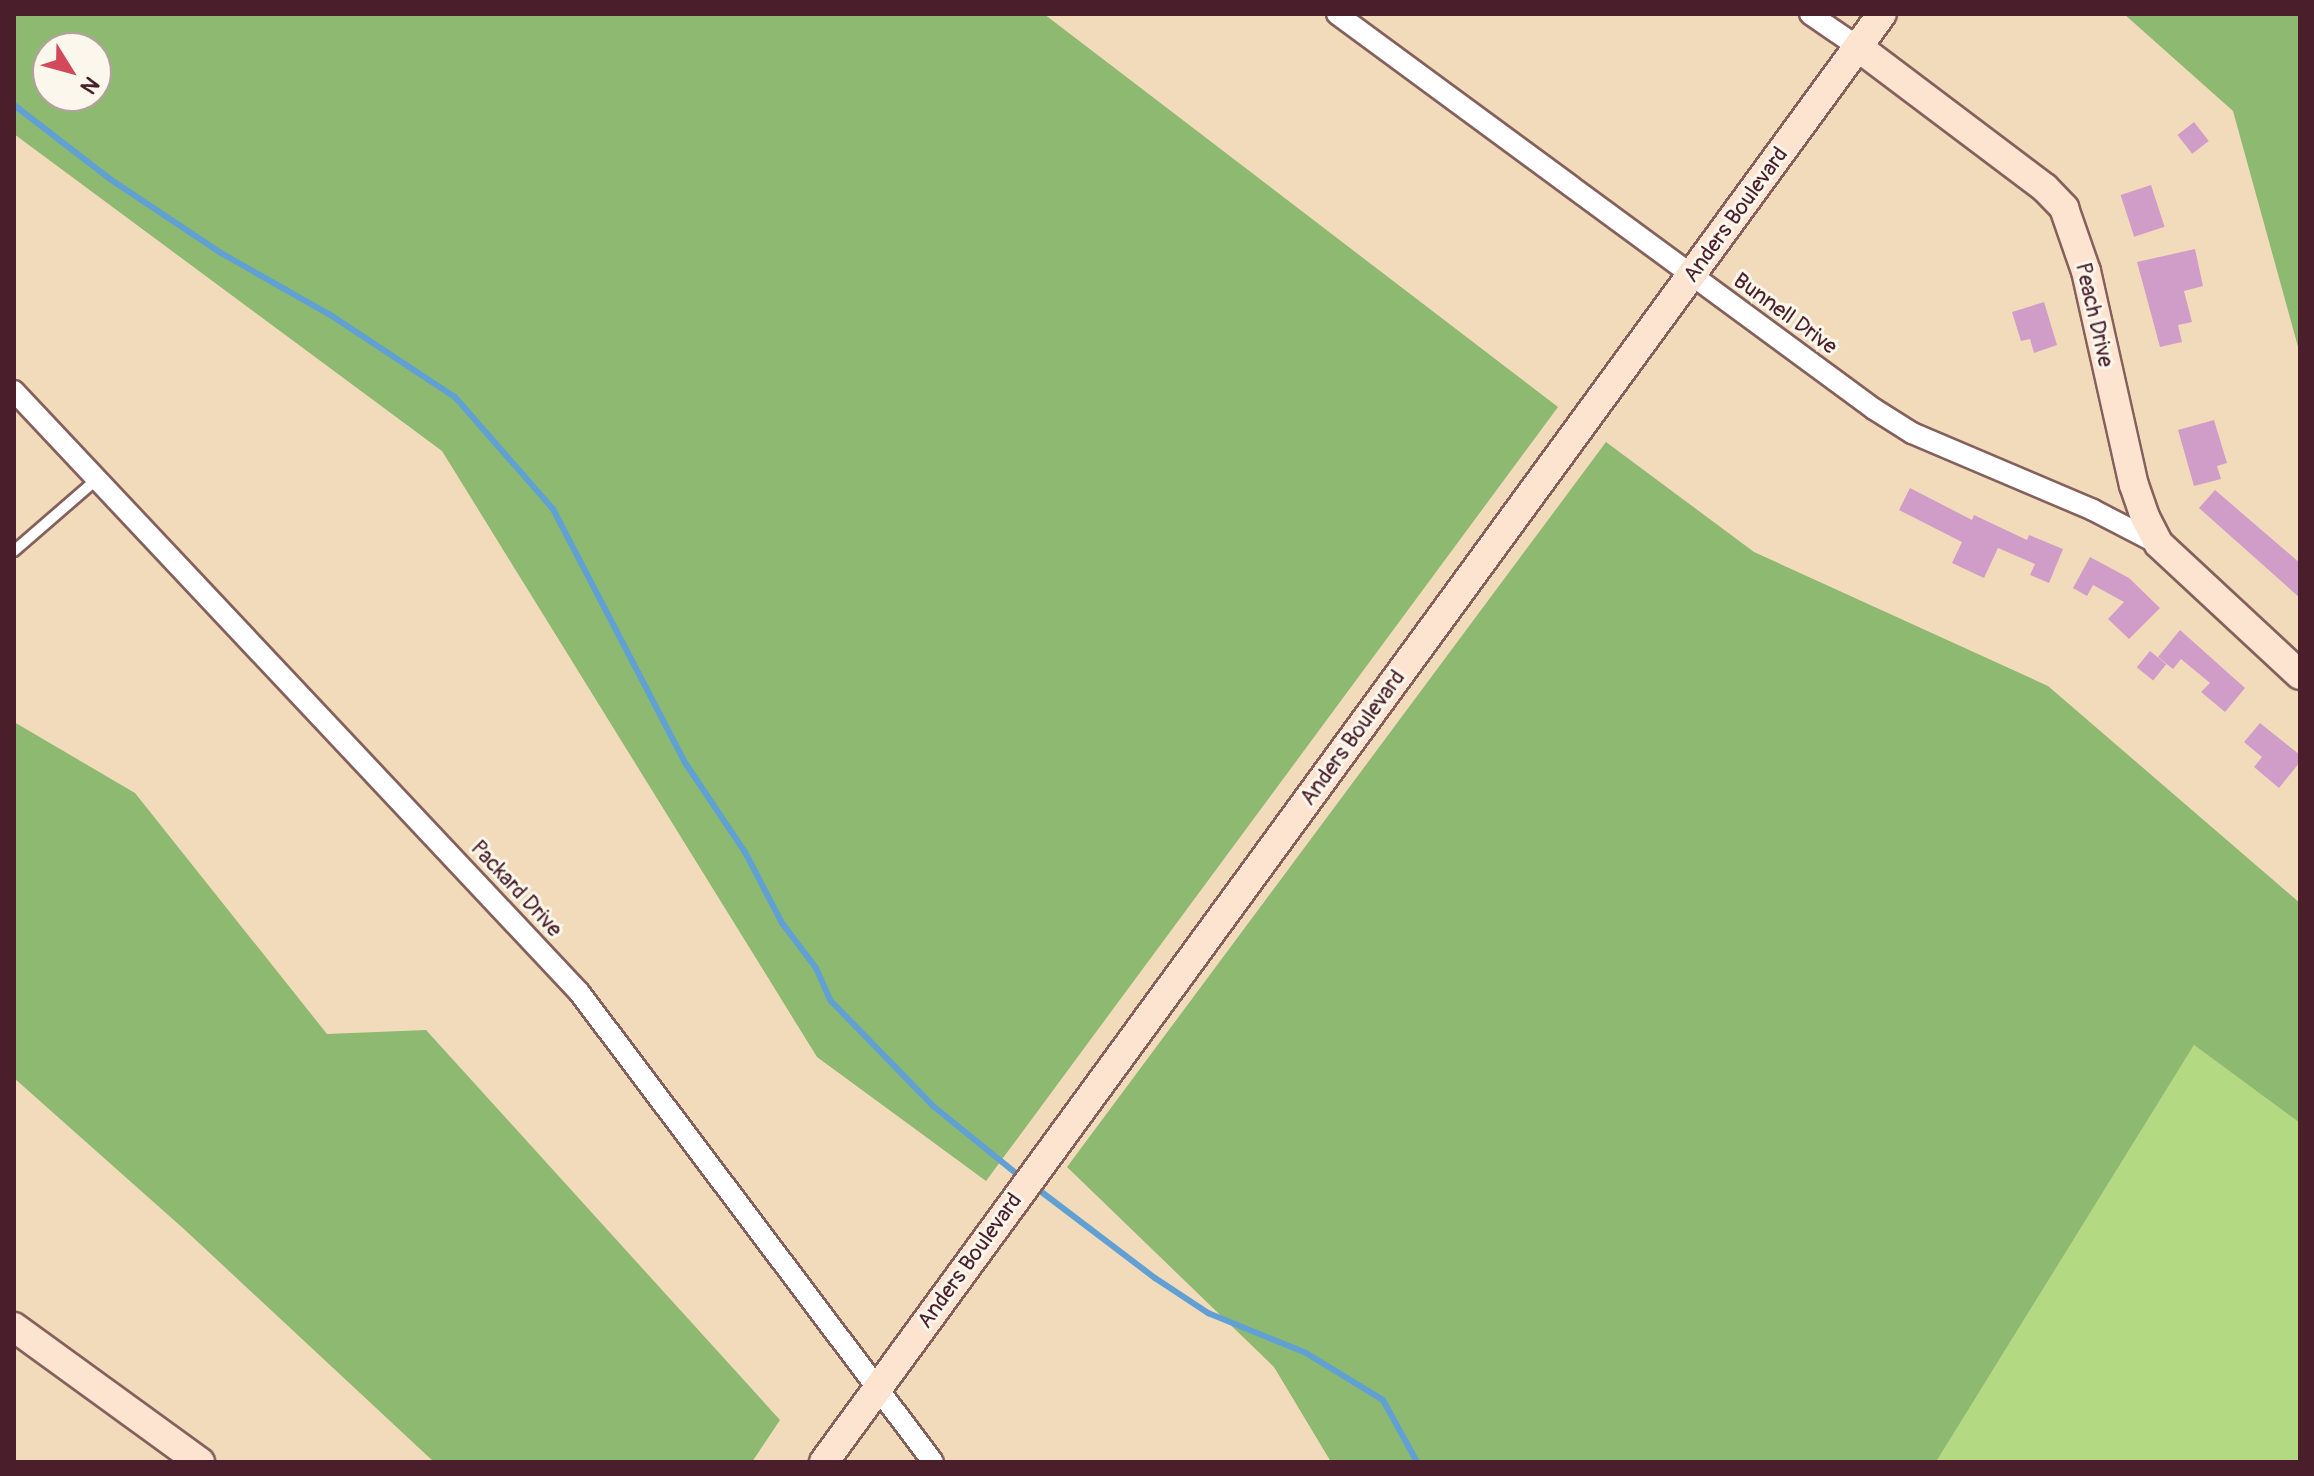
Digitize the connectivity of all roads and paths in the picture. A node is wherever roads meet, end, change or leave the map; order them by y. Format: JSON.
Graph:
{"nodes":[{"id":1,"x":1337,"y":14,"type":"edge"},
{"id":2,"x":1810,"y":14,"type":"edge"},
{"id":3,"x":1882,"y":14,"type":"edge"},
{"id":4,"x":1858,"y":47,"type":"junction"},
{"id":5,"x":1692,"y":276,"type":"junction"},
{"id":6,"x":14,"y":391,"type":"edge"},
{"id":7,"x":97,"y":479,"type":"junction"},
{"id":8,"x":2159,"y":544,"type":"junction"},
{"id":9,"x":14,"y":551,"type":"edge"},
{"id":10,"x":2300,"y":675,"type":"edge"},
{"id":11,"x":14,"y":1327,"type":"edge"},
{"id":12,"x":878,"y":1389,"type":"junction"},
{"id":13,"x":200,"y":1462,"type":"edge"},
{"id":14,"x":824,"y":1462,"type":"edge"},
{"id":15,"x":933,"y":1462,"type":"edge"}],
"edges":[{"from":1,"to":5,"type":"street","name":"Bunnell Drive"},
{"from":2,"to":4,"type":"street","name":"Peach Drive"},
{"from":3,"to":4,"type":"street","name":"Anders Boulevard"},
{"from":4,"to":5,"type":"street","name":"Anders Boulevard"},
{"from":4,"to":8,"type":"street","name":"Peach Drive"},
{"from":5,"to":8,"type":"street","name":"Bunnell Drive"},
{"from":5,"to":12,"type":"street","name":"Anders Boulevard"},
{"from":6,"to":7,"type":"street","name":"Packard Drive"},
{"from":7,"to":9,"type":"lane"},
{"from":7,"to":12,"type":"street","name":"Packard Drive"},
{"from":8,"to":10,"type":"street","name":"Peach Drive"},
{"from":11,"to":13,"type":"street"},
{"from":12,"to":14,"type":"street","name":"Anders Boulevard"},
{"from":12,"to":15,"type":"street","name":"Packard Drive"}]}
